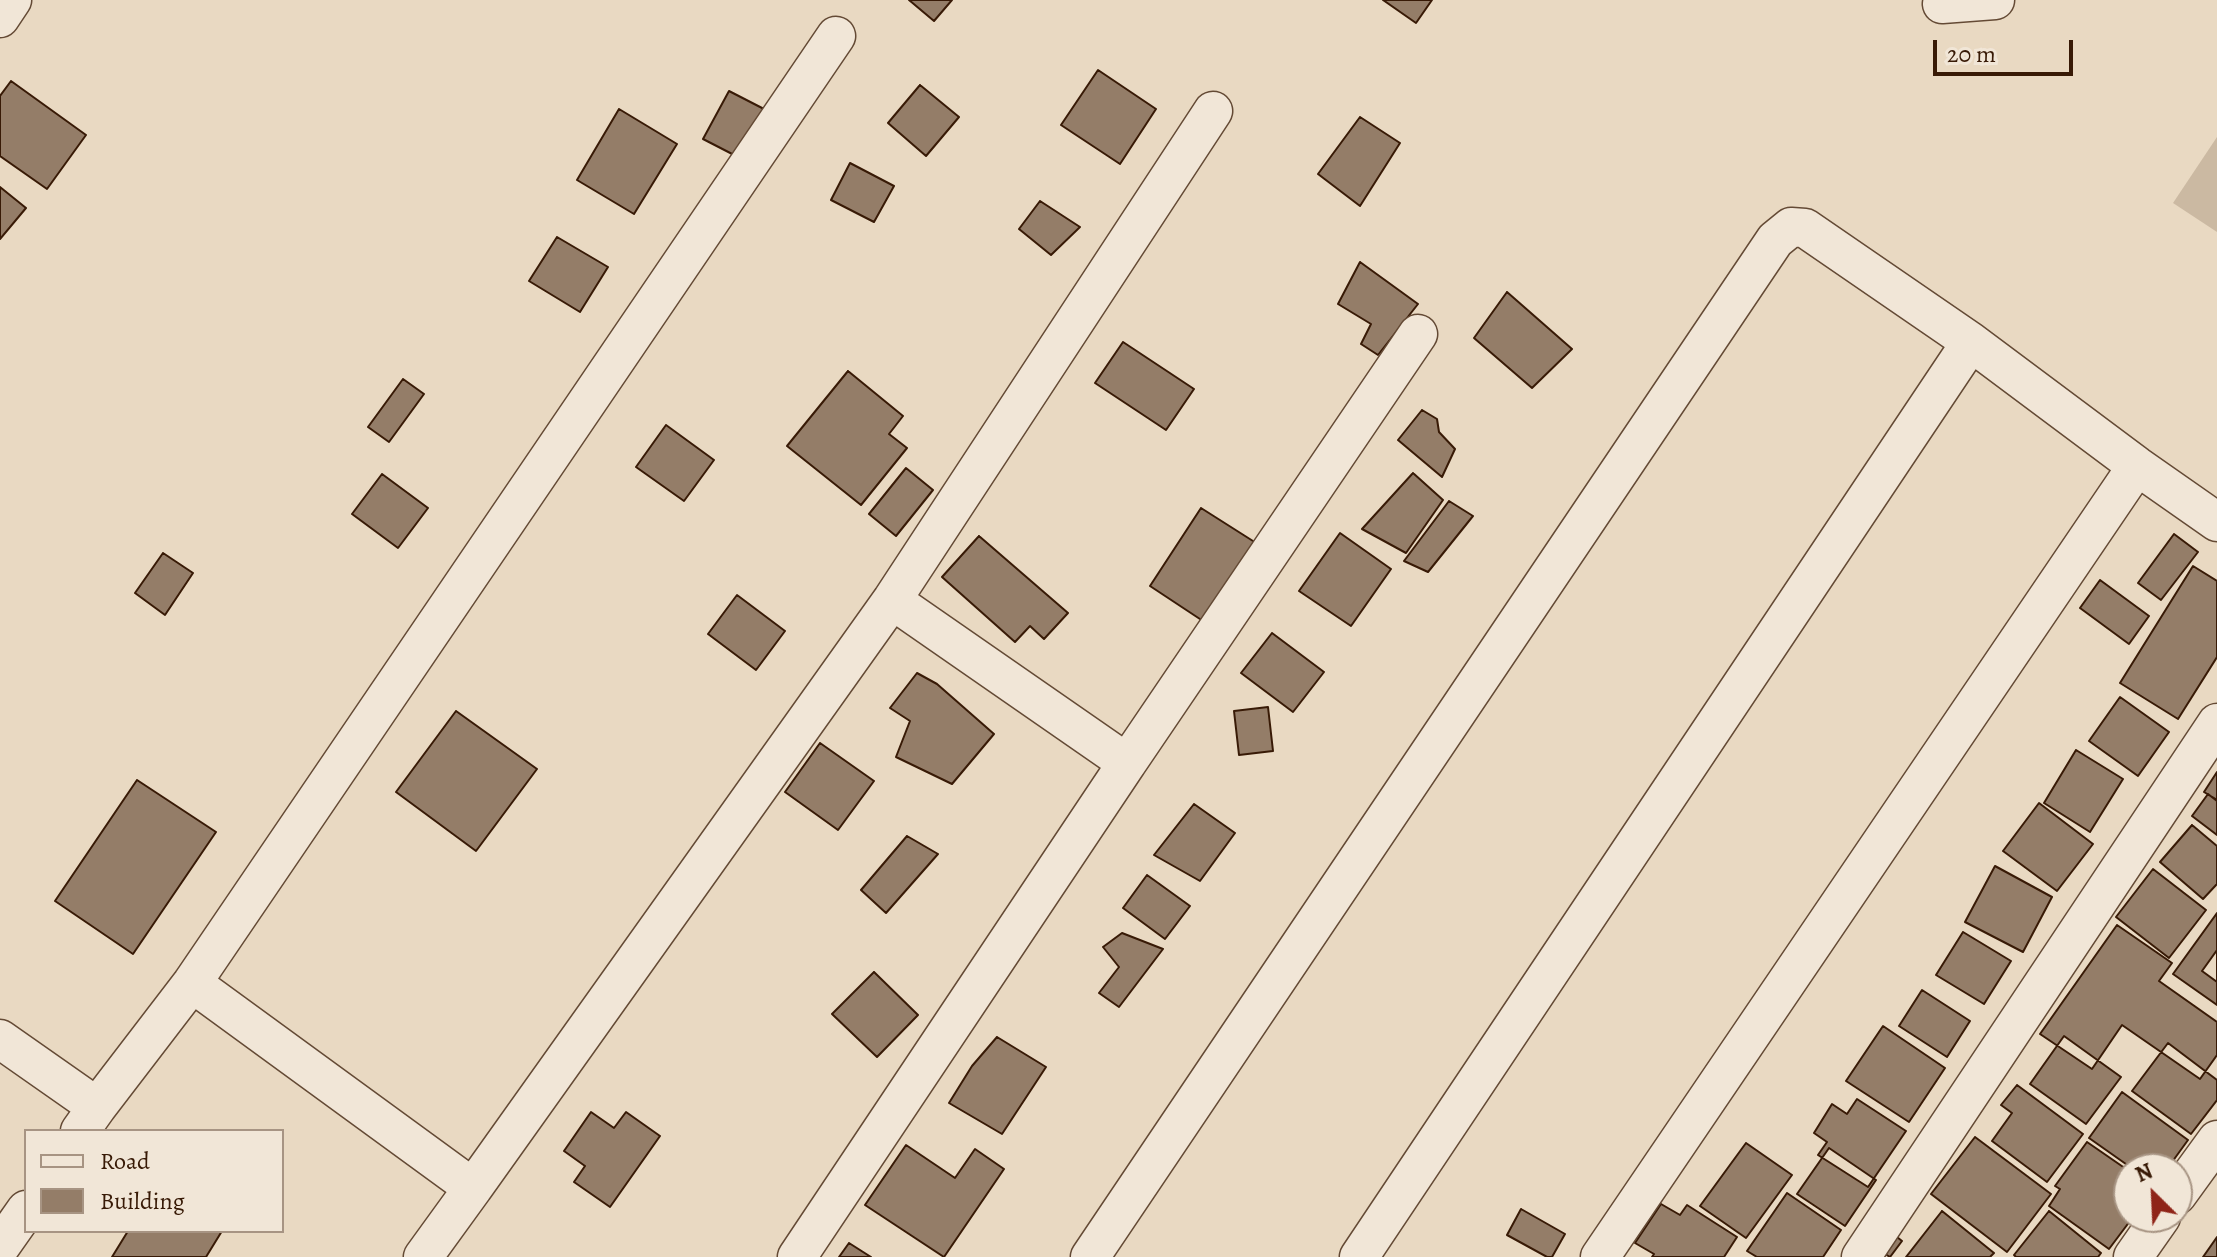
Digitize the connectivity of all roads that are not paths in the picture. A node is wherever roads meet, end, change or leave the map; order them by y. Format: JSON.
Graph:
{"nodes":[{"id":1,"x":12,"y":0,"type":"edge"},
{"id":2,"x":1995,"y":0,"type":"edge"},
{"id":3,"x":1942,"y":4,"type":"dead end"},
{"id":4,"x":0,"y":18,"type":"edge"},
{"id":5,"x":836,"y":36,"type":"dead end"},
{"id":6,"x":1213,"y":111,"type":"dead end"},
{"id":7,"x":1418,"y":334,"type":"dead end"},
{"id":8,"x":1971,"y":342,"type":"junction"},
{"id":9,"x":2137,"y":466,"type":"junction"},
{"id":10,"x":2217,"y":522,"type":"edge"},
{"id":11,"x":892,"y":600,"type":"junction"},
{"id":12,"x":2217,"y":723,"type":"edge"},
{"id":13,"x":1127,"y":763,"type":"junction"},
{"id":14,"x":192,"y":983,"type":"junction"},
{"id":15,"x":0,"y":1039,"type":"edge"},
{"id":16,"x":89,"y":1119,"type":"edge"},
{"id":17,"x":2217,"y":1140,"type":"edge"},
{"id":18,"x":2193,"y":1173,"type":"edge"},
{"id":19,"x":473,"y":1188,"type":"junction"},
{"id":20,"x":24,"y":1213,"type":"edge"},
{"id":21,"x":2150,"y":1233,"type":"edge"},
{"id":22,"x":0,"y":1247,"type":"edge"},
{"id":23,"x":423,"y":1257,"type":"edge"},
{"id":24,"x":797,"y":1257,"type":"edge"},
{"id":25,"x":1090,"y":1257,"type":"edge"},
{"id":26,"x":1359,"y":1257,"type":"edge"},
{"id":27,"x":1600,"y":1257,"type":"edge"},
{"id":28,"x":1861,"y":1257,"type":"edge"},
{"id":29,"x":2133,"y":1257,"type":"edge"}],
"edges":[{"from":1,"to":4,"type":"street"},
{"from":2,"to":3,"type":"street"},
{"from":5,"to":14,"type":"street"},
{"from":6,"to":11,"type":"street"},
{"from":7,"to":13,"type":"street"},
{"from":8,"to":9,"type":"street"},
{"from":8,"to":25,"type":"street"},
{"from":8,"to":26,"type":"street"},
{"from":9,"to":10,"type":"street"},
{"from":9,"to":27,"type":"street"},
{"from":11,"to":13,"type":"street"},
{"from":11,"to":19,"type":"street"},
{"from":12,"to":28,"type":"street"},
{"from":13,"to":24,"type":"street"},
{"from":14,"to":16,"type":"street"},
{"from":14,"to":19,"type":"street"},
{"from":15,"to":16,"type":"street"},
{"from":17,"to":18,"type":"street"},
{"from":19,"to":23,"type":"street"},
{"from":20,"to":22,"type":"street"},
{"from":21,"to":29,"type":"street"}]}
